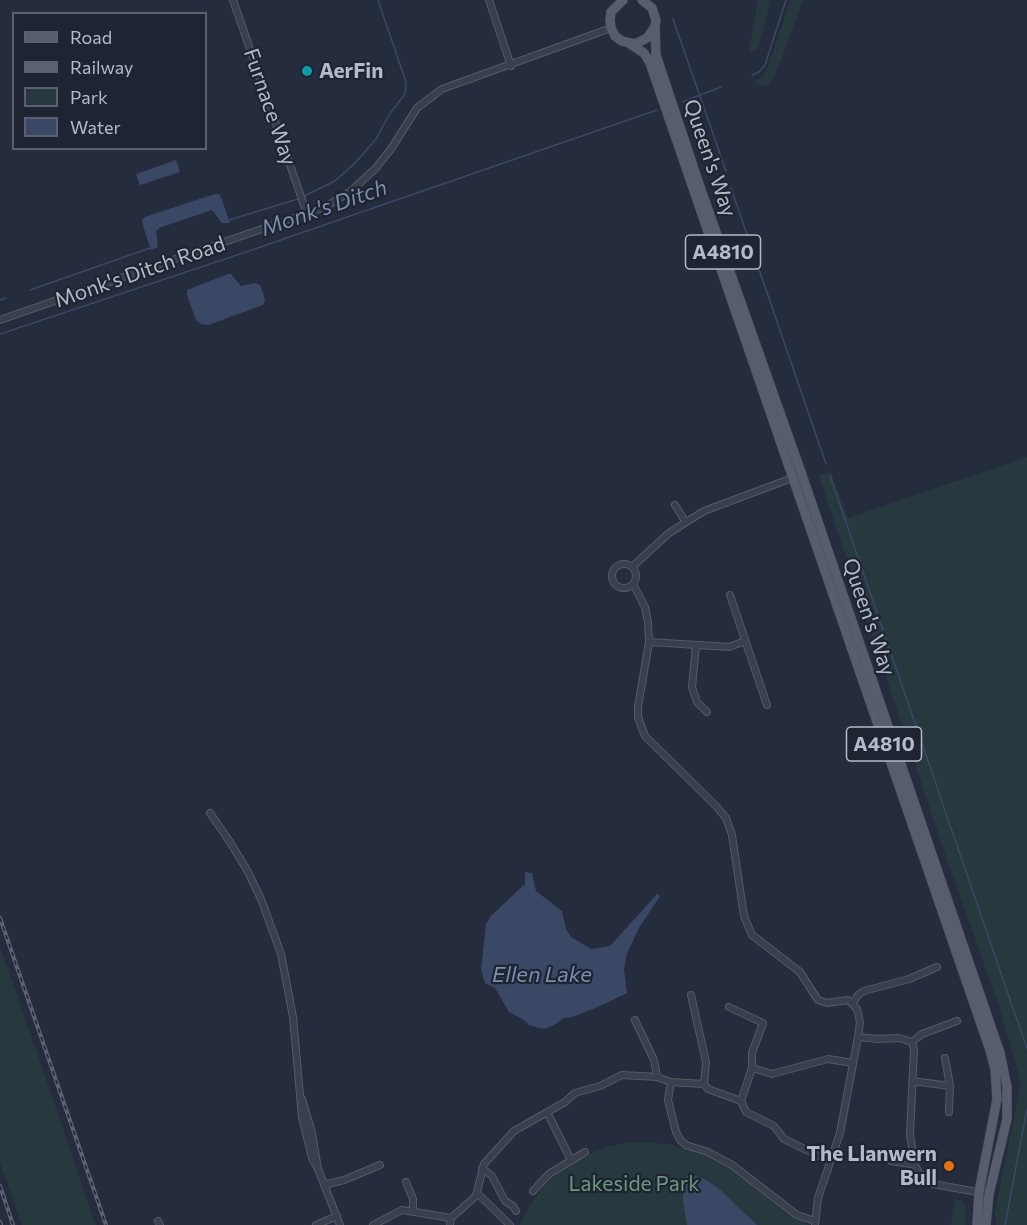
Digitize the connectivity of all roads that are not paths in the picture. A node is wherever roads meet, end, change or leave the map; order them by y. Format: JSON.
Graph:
{"nodes":[{"id":1,"x":233,"y":0,"type":"edge"},
{"id":2,"x":489,"y":0,"type":"edge"},
{"id":3,"x":623,"y":0,"type":"edge"},
{"id":4,"x":642,"y":0,"type":"edge"},
{"id":5,"x":615,"y":4,"type":"edge"},
{"id":6,"x":655,"y":27,"type":"junction"},
{"id":7,"x":611,"y":28,"type":"junction"},
{"id":8,"x":630,"y":44,"type":"junction"},
{"id":9,"x":511,"y":66,"type":"junction"},
{"id":10,"x":307,"y":214,"type":"junction"},
{"id":11,"x":0,"y":320,"type":"edge"},
{"id":12,"x":797,"y":477,"type":"junction"},
{"id":13,"x":675,"y":505,"type":"dead end"},
{"id":14,"x":685,"y":521,"type":"junction"},
{"id":15,"x":632,"y":567,"type":"junction"},
{"id":16,"x":633,"y":584,"type":"junction"},
{"id":17,"x":730,"y":595,"type":"dead end"},
{"id":18,"x":745,"y":641,"type":"junction"},
{"id":19,"x":649,"y":642,"type":"junction"},
{"id":20,"x":696,"y":645,"type":"junction"},
{"id":21,"x":767,"y":705,"type":"dead end"},
{"id":22,"x":707,"y":712,"type":"dead end"},
{"id":23,"x":210,"y":813,"type":"dead end"},
{"id":24,"x":937,"y":967,"type":"dead end"},
{"id":25,"x":691,"y":995,"type":"dead end"},
{"id":26,"x":853,"y":1003,"type":"junction"},
{"id":27,"x":729,"y":1007,"type":"dead end"},
{"id":28,"x":635,"y":1020,"type":"dead end"},
{"id":29,"x":957,"y":1021,"type":"dead end"},
{"id":30,"x":858,"y":1037,"type":"junction"},
{"id":31,"x":912,"y":1042,"type":"junction"},
{"id":32,"x":945,"y":1058,"type":"dead end"},
{"id":33,"x":853,"y":1063,"type":"junction"},
{"id":34,"x":752,"y":1068,"type":"junction"},
{"id":35,"x":657,"y":1077,"type":"junction"},
{"id":36,"x":912,"y":1081,"type":"junction"},
{"id":37,"x":671,"y":1082,"type":"junction"},
{"id":38,"x":704,"y":1084,"type":"junction"},
{"id":39,"x":950,"y":1086,"type":"junction"},
{"id":40,"x":741,"y":1101,"type":"junction"},
{"id":41,"x":547,"y":1112,"type":"junction"},
{"id":42,"x":949,"y":1112,"type":"dead end"},
{"id":43,"x":585,"y":1152,"type":"dead end"},
{"id":44,"x":570,"y":1160,"type":"junction"},
{"id":45,"x":830,"y":1161,"type":"junction"},
{"id":46,"x":891,"y":1161,"type":"dead end"},
{"id":47,"x":380,"y":1165,"type":"dead end"},
{"id":48,"x":915,"y":1165,"type":"junction"},
{"id":49,"x":482,"y":1168,"type":"junction"},
{"id":50,"x":406,"y":1182,"type":"dead end"},
{"id":51,"x":324,"y":1185,"type":"junction"},
{"id":52,"x":533,"y":1191,"type":"dead end"},
{"id":53,"x":477,"y":1193,"type":"junction"},
{"id":54,"x":984,"y":1193,"type":"junction"},
{"id":55,"x":413,"y":1211,"type":"junction"},
{"id":56,"x":516,"y":1211,"type":"dead end"},
{"id":57,"x":337,"y":1216,"type":"junction"},
{"id":58,"x":451,"y":1222,"type":"edge"},
{"id":59,"x":815,"y":1223,"type":"edge"},
{"id":60,"x":316,"y":1225,"type":"edge"},
{"id":61,"x":340,"y":1225,"type":"edge"},
{"id":62,"x":373,"y":1225,"type":"edge"},
{"id":63,"x":510,"y":1225,"type":"edge"},
{"id":64,"x":977,"y":1225,"type":"edge"},
{"id":65,"x":986,"y":1225,"type":"edge"}],
"edges":[{"from":1,"to":10,"type":"street","name":"Furnace Way"},
{"from":2,"to":9,"type":"street"},
{"from":3,"to":5,"type":"main road"},
{"from":4,"to":6,"type":"main road","name":"Queen's Way","number":"A4810"},
{"from":5,"to":7,"type":"main road"},
{"from":6,"to":8,"type":"main road"},
{"from":6,"to":12,"type":"main road","name":"Queen's Way","number":"A4810"},
{"from":7,"to":8,"type":"main road","name":"Queen's Way","number":"A4810"},
{"from":7,"to":9,"type":"street","name":"Monk's Ditch Road"},
{"from":8,"to":12,"type":"main road","name":"Queen's Way","number":"A4810"},
{"from":9,"to":10,"type":"street","name":"Monk's Ditch Road"},
{"from":10,"to":11,"type":"street","name":"Monk's Ditch Road"},
{"from":12,"to":14,"type":"street"},
{"from":12,"to":54,"type":"main road","name":"Queen's Way","number":"A4810"},
{"from":13,"to":14,"type":"street"},
{"from":14,"to":15,"type":"street"},
{"from":15,"to":16,"type":"street"},
{"from":15,"to":16,"type":"street"},
{"from":16,"to":19,"type":"street"},
{"from":17,"to":18,"type":"street"},
{"from":18,"to":20,"type":"street"},
{"from":18,"to":21,"type":"street"},
{"from":19,"to":20,"type":"street"},
{"from":19,"to":26,"type":"street"},
{"from":20,"to":22,"type":"street"},
{"from":23,"to":51,"type":"street"},
{"from":24,"to":26,"type":"street"},
{"from":25,"to":38,"type":"street"},
{"from":26,"to":30,"type":"street"},
{"from":27,"to":34,"type":"street"},
{"from":28,"to":35,"type":"street"},
{"from":29,"to":31,"type":"street"},
{"from":30,"to":31,"type":"street"},
{"from":30,"to":33,"type":"street"},
{"from":31,"to":36,"type":"street"},
{"from":32,"to":39,"type":"street"},
{"from":33,"to":34,"type":"street"},
{"from":33,"to":45,"type":"street"},
{"from":34,"to":40,"type":"street"},
{"from":35,"to":37,"type":"street"},
{"from":35,"to":41,"type":"street"},
{"from":36,"to":39,"type":"street"},
{"from":36,"to":48,"type":"street"},
{"from":37,"to":38,"type":"street"},
{"from":37,"to":59,"type":"street"},
{"from":38,"to":40,"type":"street"},
{"from":39,"to":42,"type":"street"},
{"from":40,"to":45,"type":"street"},
{"from":41,"to":44,"type":"street"},
{"from":41,"to":49,"type":"street"},
{"from":43,"to":44,"type":"street"},
{"from":44,"to":52,"type":"street"},
{"from":45,"to":59,"type":"street"},
{"from":46,"to":48,"type":"street"},
{"from":47,"to":51,"type":"street"},
{"from":48,"to":54,"type":"street"},
{"from":49,"to":53,"type":"street"},
{"from":49,"to":56,"type":"street"},
{"from":50,"to":55,"type":"street"},
{"from":51,"to":57,"type":"street"},
{"from":53,"to":58,"type":"street"},
{"from":53,"to":63,"type":"street"},
{"from":54,"to":64,"type":"main road","name":"Queen's Way","number":"A4810"},
{"from":54,"to":65,"type":"main road","name":"Queen's Way","number":"A4810"},
{"from":55,"to":58,"type":"street"},
{"from":55,"to":62,"type":"street"},
{"from":57,"to":60,"type":"street"},
{"from":57,"to":61,"type":"street"}]}
